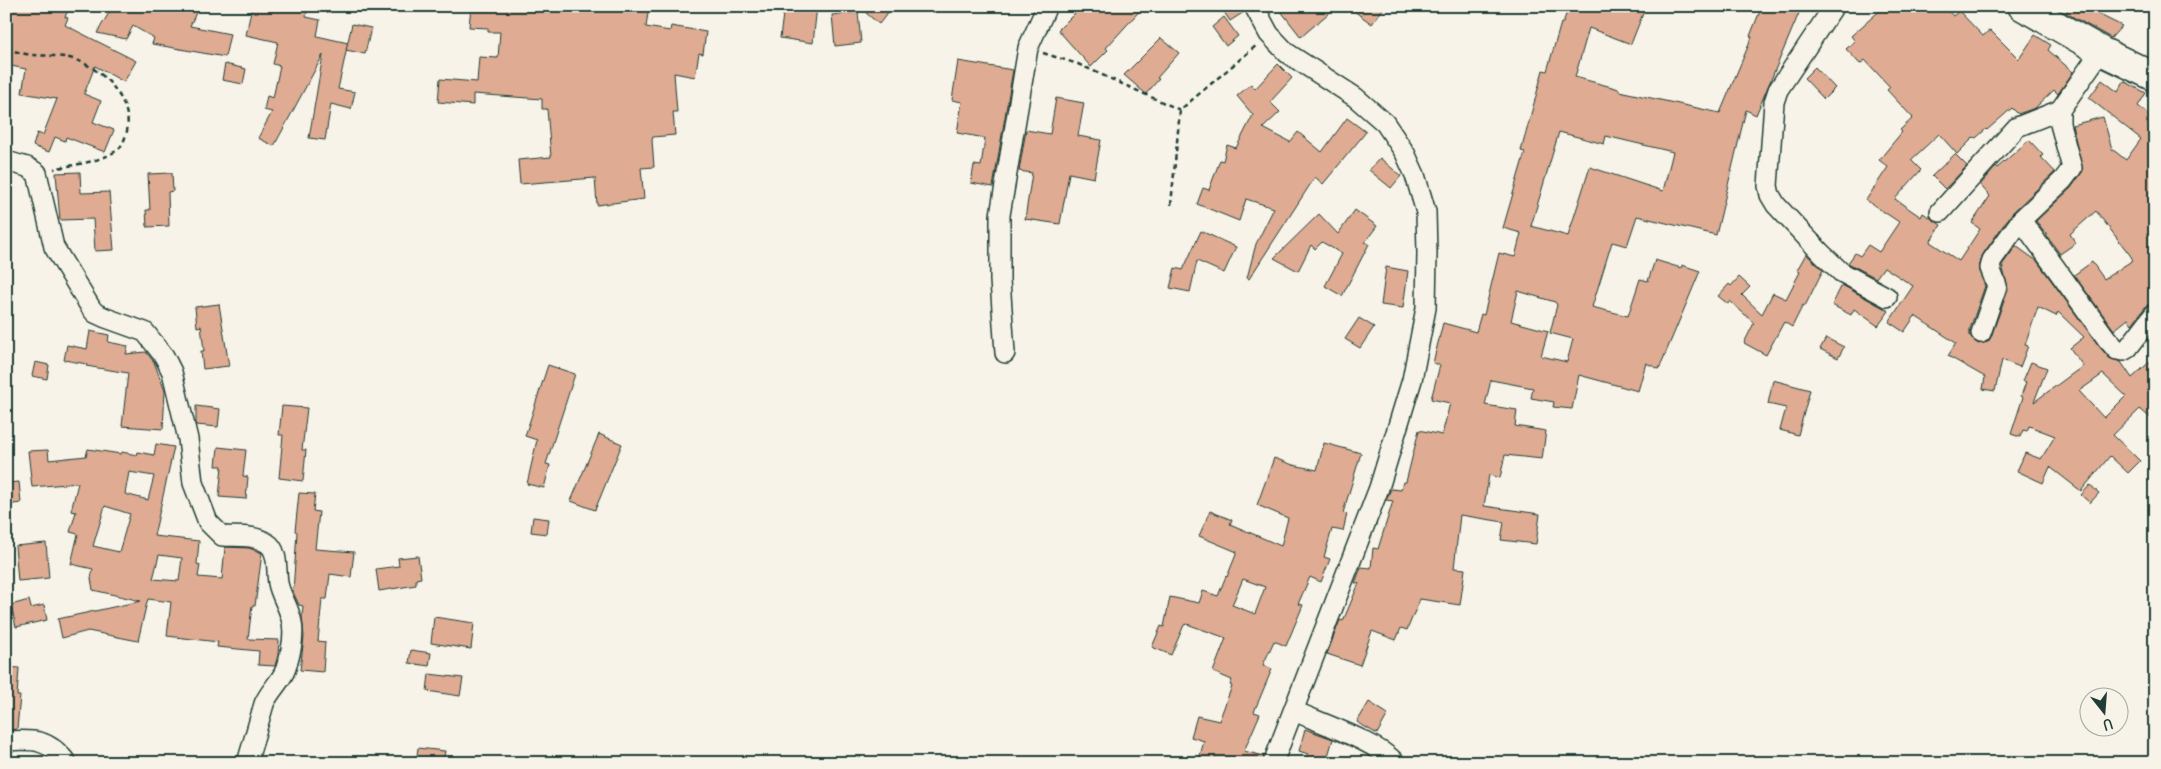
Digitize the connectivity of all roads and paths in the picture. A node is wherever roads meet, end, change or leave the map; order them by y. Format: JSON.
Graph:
{"nodes":[{"id":1,"x":1047,"y":6,"type":"edge"},
{"id":2,"x":1254,"y":6,"type":"edge"},
{"id":3,"x":1834,"y":6,"type":"edge"},
{"id":4,"x":2022,"y":6,"type":"edge"},
{"id":5,"x":1269,"y":34,"type":"junction"},
{"id":6,"x":1028,"y":48,"type":"junction"},
{"id":7,"x":6,"y":49,"type":"edge"},
{"id":8,"x":2101,"y":51,"type":"junction"},
{"id":9,"x":2155,"y":77,"type":"edge"},
{"id":10,"x":1180,"y":110,"type":"junction"},
{"id":11,"x":2060,"y":110,"type":"junction"},
{"id":12,"x":6,"y":160,"type":"edge"},
{"id":13,"x":37,"y":174,"type":"junction"},
{"id":14,"x":1171,"y":205,"type":"dead end"},
{"id":15,"x":1940,"y":212,"type":"dead end"},
{"id":16,"x":2021,"y":220,"type":"junction"},
{"id":17,"x":1887,"y":297,"type":"dead end"},
{"id":18,"x":2155,"y":313,"type":"edge"},
{"id":19,"x":1981,"y":333,"type":"dead end"},
{"id":20,"x":1005,"y":353,"type":"dead end"},
{"id":21,"x":1294,"y":711,"type":"junction"},
{"id":22,"x":6,"y":741,"type":"edge"},
{"id":23,"x":67,"y":763,"type":"edge"},
{"id":24,"x":247,"y":763,"type":"edge"},
{"id":25,"x":1273,"y":763,"type":"edge"},
{"id":26,"x":1396,"y":763,"type":"edge"}],
"edges":[{"from":1,"to":6,"type":"street"},
{"from":2,"to":5,"type":"street"},
{"from":3,"to":17,"type":"street"},
{"from":4,"to":8,"type":"highway"},
{"from":5,"to":10,"type":"path"},
{"from":5,"to":21,"type":"street"},
{"from":6,"to":10,"type":"path"},
{"from":6,"to":20,"type":"street"},
{"from":7,"to":13,"type":"path"},
{"from":8,"to":9,"type":"highway"},
{"from":8,"to":11,"type":"street"},
{"from":10,"to":14,"type":"path"},
{"from":11,"to":15,"type":"street"},
{"from":11,"to":16,"type":"street"},
{"from":12,"to":13,"type":"street"},
{"from":13,"to":24,"type":"street"},
{"from":16,"to":18,"type":"street"},
{"from":16,"to":19,"type":"street"},
{"from":21,"to":25,"type":"street"},
{"from":21,"to":26,"type":"street"},
{"from":22,"to":23,"type":"street"}]}
